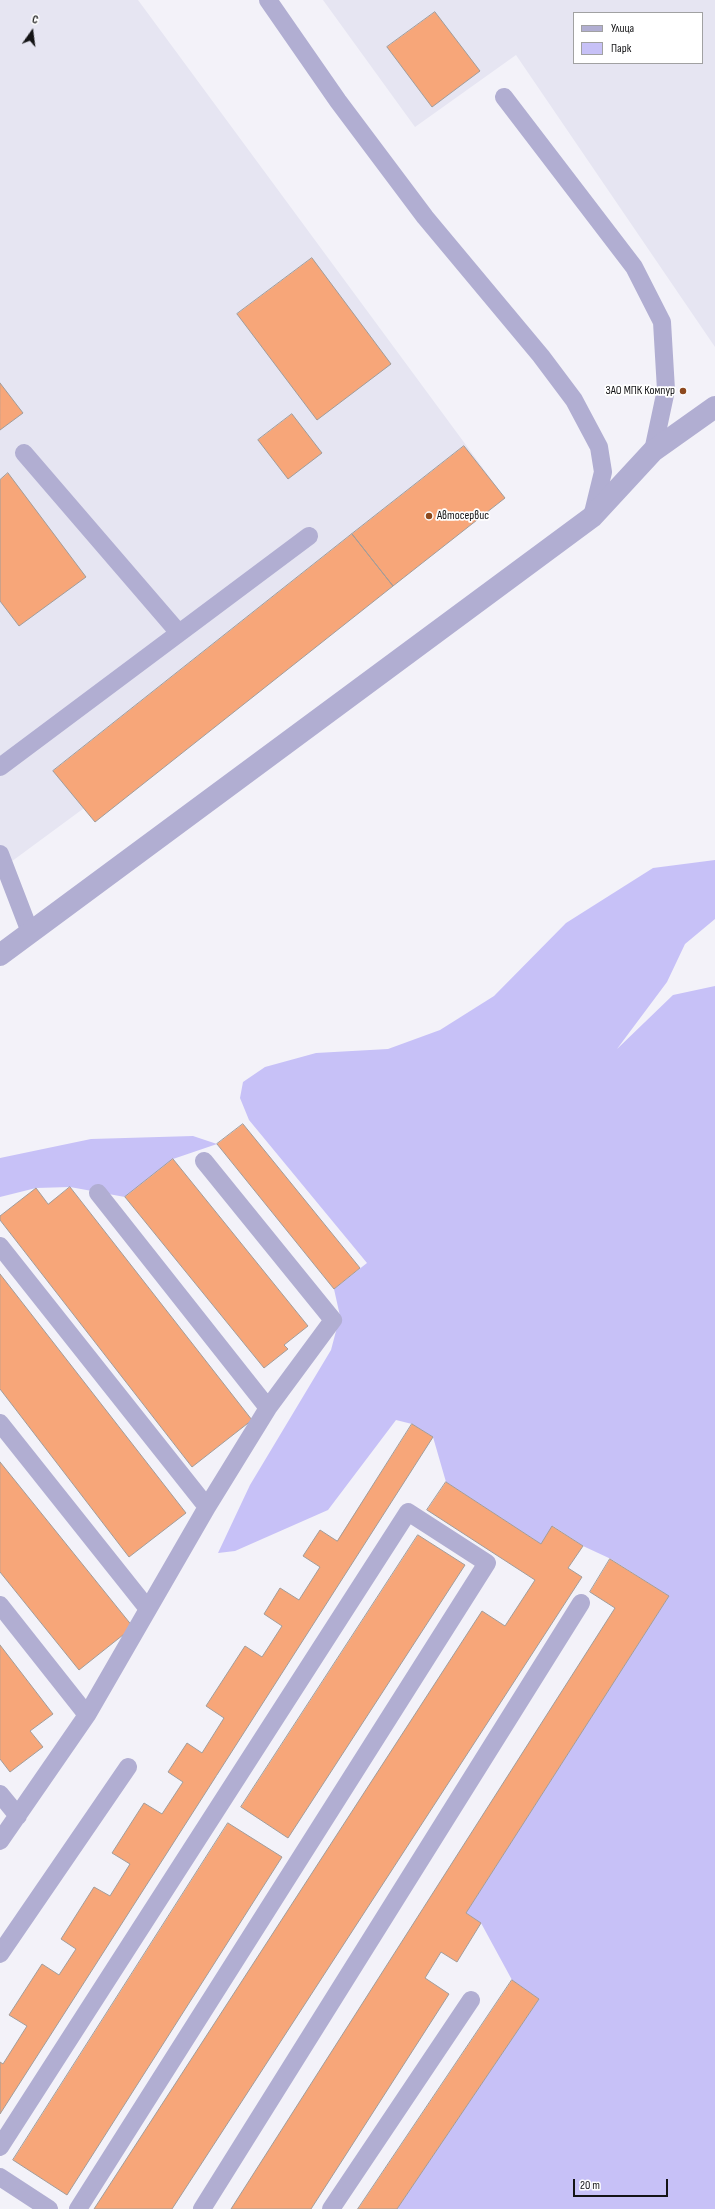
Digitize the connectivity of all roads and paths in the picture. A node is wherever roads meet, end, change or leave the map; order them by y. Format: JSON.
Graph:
{"nodes":[{"id":1,"x":268,"y":0,"type":"edge"},
{"id":2,"x":504,"y":97,"type":"dead end"},
{"id":3,"x":715,"y":407,"type":"edge"},
{"id":4,"x":653,"y":451,"type":"junction"},
{"id":5,"x":24,"y":453,"type":"dead end"},
{"id":6,"x":592,"y":517,"type":"junction"},
{"id":7,"x":309,"y":536,"type":"dead end"},
{"id":8,"x":179,"y":633,"type":"junction"},
{"id":9,"x":0,"y":767,"type":"edge"},
{"id":10,"x":0,"y":854,"type":"edge"},
{"id":11,"x":30,"y":932,"type":"junction"},
{"id":12,"x":0,"y":955,"type":"edge"},
{"id":13,"x":204,"y":1161,"type":"dead end"},
{"id":14,"x":98,"y":1193,"type":"dead end"},
{"id":15,"x":0,"y":1246,"type":"edge"},
{"id":16,"x":268,"y":1408,"type":"junction"},
{"id":17,"x":0,"y":1423,"type":"edge"},
{"id":18,"x":207,"y":1507,"type":"junction"},
{"id":19,"x":581,"y":1603,"type":"dead end"},
{"id":20,"x":0,"y":1605,"type":"edge"},
{"id":21,"x":148,"y":1609,"type":"junction"},
{"id":22,"x":87,"y":1715,"type":"junction"},
{"id":23,"x":128,"y":1767,"type":"dead end"},
{"id":24,"x":0,"y":1794,"type":"edge"},
{"id":25,"x":18,"y":1816,"type":"junction"},
{"id":26,"x":0,"y":1841,"type":"edge"},
{"id":27,"x":0,"y":1954,"type":"edge"},
{"id":28,"x":472,"y":2000,"type":"dead end"},
{"id":29,"x":0,"y":2147,"type":"edge"},
{"id":30,"x":0,"y":2177,"type":"edge"},
{"id":31,"x":49,"y":2209,"type":"edge"},
{"id":32,"x":78,"y":2209,"type":"edge"},
{"id":33,"x":202,"y":2209,"type":"edge"},
{"id":34,"x":331,"y":2209,"type":"edge"}],
"edges":[{"from":1,"to":6,"type":"lane"},
{"from":2,"to":4,"type":"lane"},
{"from":3,"to":4,"type":"street"},
{"from":4,"to":6,"type":"street"},
{"from":5,"to":8,"type":"lane"},
{"from":6,"to":11,"type":"street"},
{"from":7,"to":8,"type":"lane"},
{"from":8,"to":9,"type":"lane"},
{"from":10,"to":11,"type":"lane"},
{"from":11,"to":12,"type":"street"},
{"from":13,"to":16,"type":"lane"},
{"from":14,"to":16,"type":"lane"},
{"from":15,"to":18,"type":"lane"},
{"from":16,"to":18,"type":"lane"},
{"from":17,"to":21,"type":"lane"},
{"from":18,"to":21,"type":"lane"},
{"from":19,"to":33,"type":"lane"},
{"from":20,"to":22,"type":"lane"},
{"from":21,"to":22,"type":"lane"},
{"from":22,"to":25,"type":"lane"},
{"from":23,"to":27,"type":"lane"},
{"from":24,"to":25,"type":"lane"},
{"from":25,"to":26,"type":"lane"},
{"from":28,"to":34,"type":"lane"},
{"from":29,"to":32,"type":"lane"},
{"from":30,"to":31,"type":"lane"}]}
